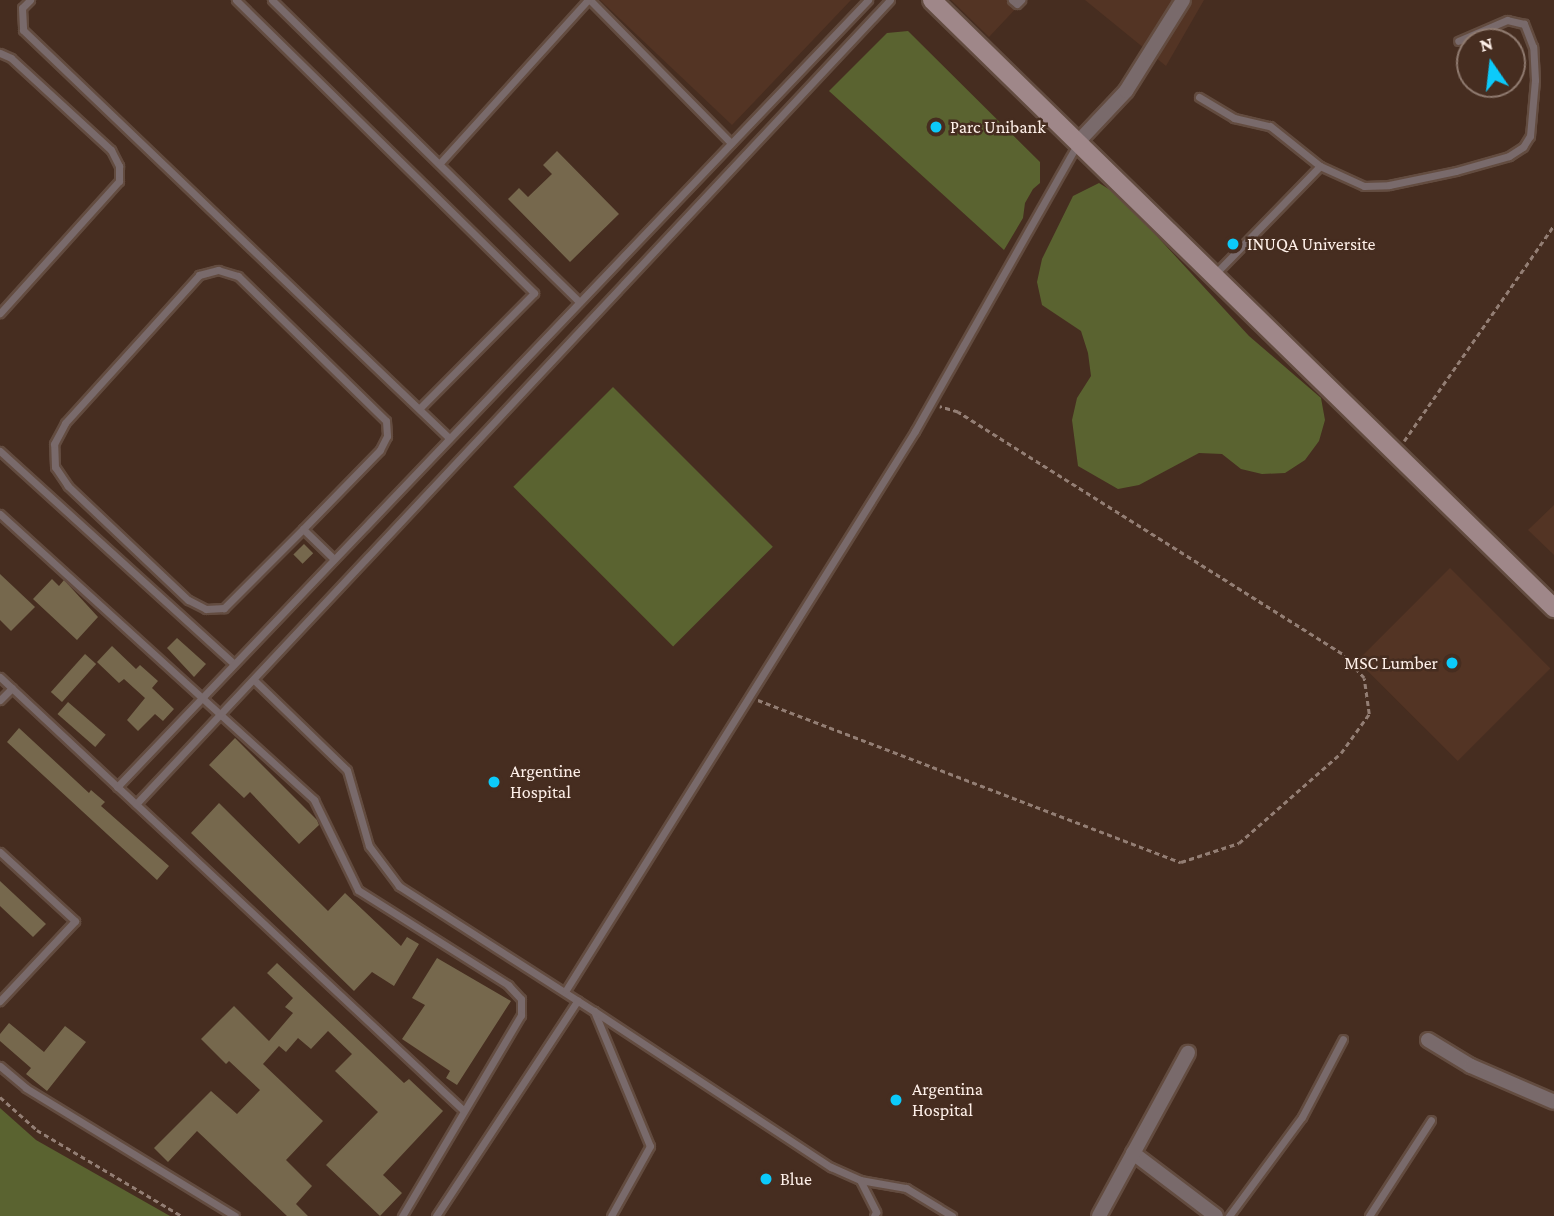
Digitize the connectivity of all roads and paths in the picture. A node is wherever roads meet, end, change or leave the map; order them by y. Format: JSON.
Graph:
{"nodes":[{"id":1,"x":30,"y":0,"type":"edge"},
{"id":2,"x":236,"y":0,"type":"edge"},
{"id":3,"x":272,"y":0,"type":"edge"},
{"id":4,"x":589,"y":0,"type":"edge"},
{"id":5,"x":868,"y":0,"type":"edge"},
{"id":6,"x":890,"y":0,"type":"edge"},
{"id":7,"x":1012,"y":0,"type":"edge"},
{"id":8,"x":1021,"y":0,"type":"edge"},
{"id":9,"x":1184,"y":0,"type":"edge"},
{"id":10,"x":934,"y":1,"type":"edge"},
{"id":11,"x":1487,"y":28,"type":"edge"},
{"id":12,"x":1526,"y":28,"type":"edge"},
{"id":13,"x":1526,"y":29,"type":"edge"},
{"id":14,"x":0,"y":53,"type":"edge"},
{"id":15,"x":1199,"y":97,"type":"dead end"},
{"id":16,"x":1078,"y":142,"type":"junction"},
{"id":17,"x":731,"y":143,"type":"junction"},
{"id":18,"x":440,"y":163,"type":"junction"},
{"id":19,"x":1320,"y":166,"type":"junction"},
{"id":20,"x":1554,"y":225,"type":"edge"},
{"id":21,"x":1215,"y":274,"type":"junction"},
{"id":22,"x":579,"y":302,"type":"junction"},
{"id":23,"x":0,"y":313,"type":"edge"},
{"id":24,"x":930,"y":404,"type":"junction"},
{"id":25,"x":419,"y":409,"type":"junction"},
{"id":26,"x":449,"y":438,"type":"junction"},
{"id":27,"x":0,"y":451,"type":"edge"},
{"id":28,"x":1396,"y":453,"type":"junction"},
{"id":29,"x":0,"y":514,"type":"edge"},
{"id":30,"x":303,"y":528,"type":"junction"},
{"id":31,"x":334,"y":559,"type":"junction"},
{"id":32,"x":1554,"y":608,"type":"edge"},
{"id":33,"x":234,"y":664,"type":"junction"},
{"id":34,"x":0,"y":677,"type":"edge"},
{"id":35,"x":254,"y":680,"type":"junction"},
{"id":36,"x":12,"y":688,"type":"junction"},
{"id":37,"x":749,"y":697,"type":"junction"},
{"id":38,"x":202,"y":698,"type":"junction"},
{"id":39,"x":0,"y":700,"type":"edge"},
{"id":40,"x":220,"y":716,"type":"junction"},
{"id":41,"x":117,"y":787,"type":"junction"},
{"id":42,"x":135,"y":804,"type":"junction"},
{"id":43,"x":0,"y":852,"type":"edge"},
{"id":44,"x":566,"y":990,"type":"junction"},
{"id":45,"x":578,"y":1000,"type":"junction"},
{"id":46,"x":0,"y":1001,"type":"edge"},
{"id":47,"x":594,"y":1011,"type":"junction"},
{"id":48,"x":1343,"y":1040,"type":"dead end"},
{"id":49,"x":1428,"y":1040,"type":"dead end"},
{"id":50,"x":1188,"y":1052,"type":"dead end"},
{"id":51,"x":0,"y":1066,"type":"edge"},
{"id":52,"x":0,"y":1097,"type":"edge"},
{"id":53,"x":1554,"y":1102,"type":"edge"},
{"id":54,"x":463,"y":1110,"type":"junction"},
{"id":55,"x":1431,"y":1120,"type":"dead end"},
{"id":56,"x":1133,"y":1153,"type":"junction"},
{"id":57,"x":860,"y":1180,"type":"junction"},
{"id":58,"x":182,"y":1216,"type":"edge"},
{"id":59,"x":235,"y":1216,"type":"edge"},
{"id":60,"x":402,"y":1216,"type":"edge"},
{"id":61,"x":436,"y":1216,"type":"edge"},
{"id":62,"x":611,"y":1216,"type":"edge"},
{"id":63,"x":874,"y":1216,"type":"edge"},
{"id":64,"x":952,"y":1216,"type":"edge"},
{"id":65,"x":1099,"y":1216,"type":"edge"},
{"id":66,"x":1216,"y":1216,"type":"edge"},
{"id":67,"x":1229,"y":1216,"type":"edge"},
{"id":68,"x":1369,"y":1216,"type":"edge"}],
"edges":[{"from":1,"to":25,"type":"lane"},
{"from":2,"to":25,"type":"lane"},
{"from":3,"to":18,"type":"lane"},
{"from":4,"to":17,"type":"lane"},
{"from":4,"to":18,"type":"lane"},
{"from":5,"to":17,"type":"lane"},
{"from":6,"to":35,"type":"lane"},
{"from":7,"to":8,"type":"lane"},
{"from":9,"to":16,"type":"street"},
{"from":10,"to":16,"type":"main road"},
{"from":11,"to":12,"type":"lane"},
{"from":13,"to":19,"type":"lane"},
{"from":14,"to":23,"type":"lane"},
{"from":15,"to":19,"type":"lane"},
{"from":16,"to":21,"type":"main road"},
{"from":16,"to":24,"type":"lane"},
{"from":17,"to":22,"type":"lane"},
{"from":18,"to":22,"type":"lane"},
{"from":19,"to":21,"type":"lane"},
{"from":20,"to":28,"type":"path"},
{"from":21,"to":28,"type":"main road"},
{"from":22,"to":26,"type":"lane"},
{"from":24,"to":37,"type":"lane"},
{"from":24,"to":37,"type":"path"},
{"from":25,"to":26,"type":"lane"},
{"from":26,"to":31,"type":"lane"},
{"from":27,"to":33,"type":"lane"},
{"from":28,"to":32,"type":"main road"},
{"from":29,"to":38,"type":"lane"},
{"from":30,"to":30,"type":"lane"},
{"from":30,"to":31,"type":"lane"},
{"from":31,"to":33,"type":"lane"},
{"from":33,"to":38,"type":"lane"},
{"from":34,"to":36,"type":"lane"},
{"from":35,"to":40,"type":"lane"},
{"from":35,"to":44,"type":"lane"},
{"from":36,"to":39,"type":"lane"},
{"from":36,"to":41,"type":"lane"},
{"from":37,"to":44,"type":"lane"},
{"from":38,"to":40,"type":"lane"},
{"from":38,"to":41,"type":"lane"},
{"from":40,"to":42,"type":"lane"},
{"from":40,"to":54,"type":"lane"},
{"from":41,"to":42,"type":"lane"},
{"from":42,"to":54,"type":"lane"},
{"from":43,"to":46,"type":"lane"},
{"from":44,"to":45,"type":"lane"},
{"from":45,"to":47,"type":"lane"},
{"from":45,"to":61,"type":"lane"},
{"from":47,"to":57,"type":"lane"},
{"from":47,"to":62,"type":"lane"},
{"from":48,"to":67,"type":"lane"},
{"from":49,"to":53,"type":"street"},
{"from":50,"to":56,"type":"street"},
{"from":51,"to":59,"type":"lane"},
{"from":52,"to":58,"type":"path"},
{"from":54,"to":60,"type":"lane"},
{"from":55,"to":68,"type":"lane"},
{"from":56,"to":65,"type":"street"},
{"from":56,"to":66,"type":"street"},
{"from":57,"to":63,"type":"lane"},
{"from":57,"to":64,"type":"lane"}]}
